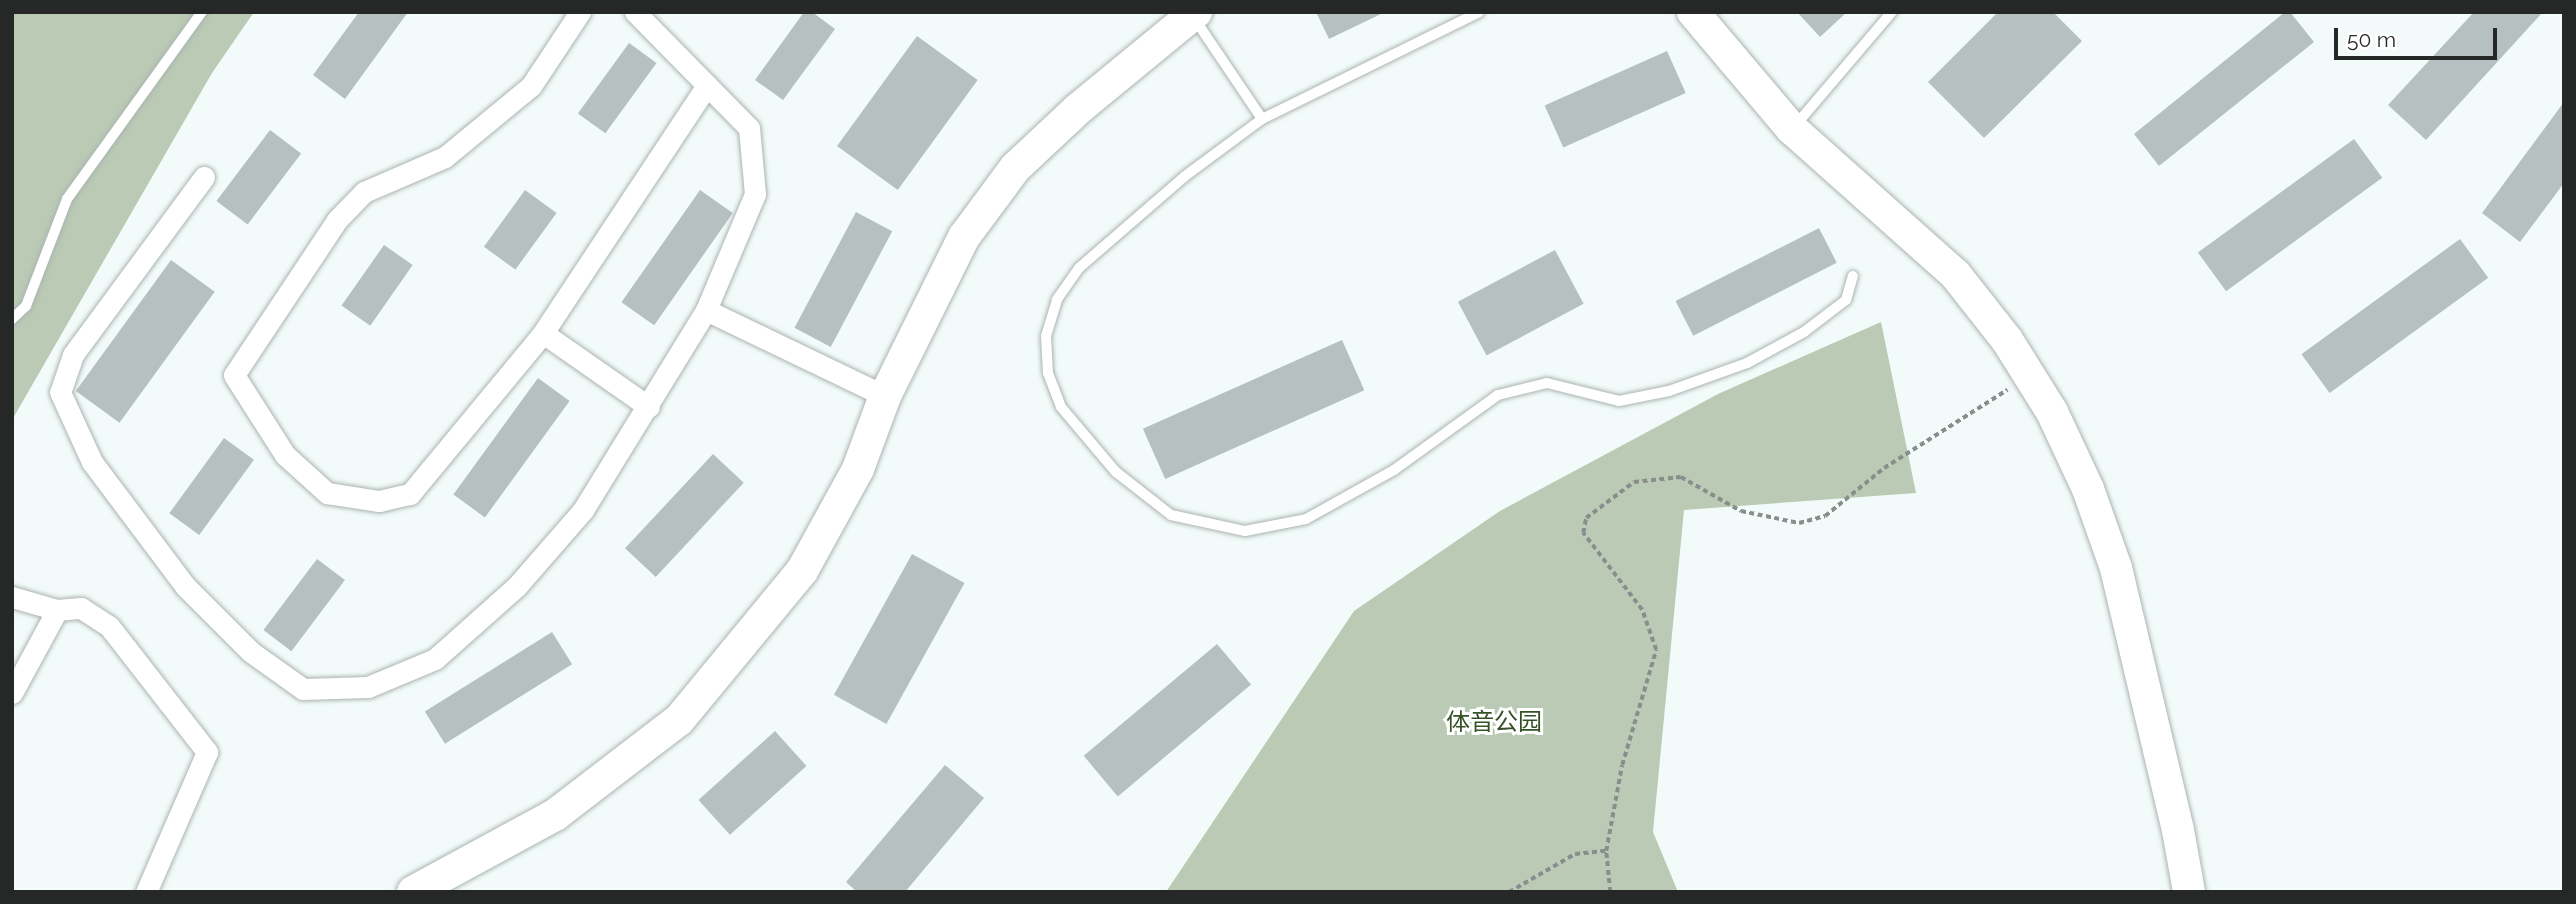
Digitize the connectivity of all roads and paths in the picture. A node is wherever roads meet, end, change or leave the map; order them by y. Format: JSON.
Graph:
{"nodes":[{"id":1,"x":202,"y":12,"type":"edge"},
{"id":2,"x":580,"y":12,"type":"edge"},
{"id":3,"x":635,"y":12,"type":"edge"},
{"id":4,"x":1479,"y":12,"type":"edge"},
{"id":5,"x":1693,"y":12,"type":"edge"},
{"id":6,"x":1892,"y":12,"type":"edge"},
{"id":7,"x":1194,"y":14,"type":"edge"},
{"id":8,"x":707,"y":85,"type":"junction"},
{"id":9,"x":1262,"y":118,"type":"junction"},
{"id":10,"x":1792,"y":129,"type":"junction"},
{"id":11,"x":204,"y":177,"type":"dead end"},
{"id":12,"x":1853,"y":276,"type":"dead end"},
{"id":13,"x":706,"y":310,"type":"junction"},
{"id":14,"x":12,"y":319,"type":"edge"},
{"id":15,"x":543,"y":333,"type":"junction"},
{"id":16,"x":2031,"y":376,"type":"junction"},
{"id":17,"x":885,"y":396,"type":"junction"},
{"id":18,"x":649,"y":407,"type":"junction"},
{"id":19,"x":12,"y":597,"type":"edge"},
{"id":20,"x":57,"y":610,"type":"junction"},
{"id":21,"x":12,"y":693,"type":"edge"},
{"id":22,"x":1606,"y":851,"type":"junction"},
{"id":23,"x":146,"y":892,"type":"edge"},
{"id":24,"x":413,"y":892,"type":"edge"},
{"id":25,"x":1509,"y":892,"type":"edge"},
{"id":26,"x":1610,"y":892,"type":"edge"},
{"id":27,"x":2189,"y":892,"type":"edge"}],
"edges":[{"from":1,"to":14,"type":"lane"},
{"from":2,"to":15,"type":"street"},
{"from":3,"to":8,"type":"street"},
{"from":4,"to":9,"type":"lane"},
{"from":5,"to":10,"type":"street"},
{"from":6,"to":10,"type":"lane"},
{"from":7,"to":9,"type":"lane"},
{"from":7,"to":17,"type":"street"},
{"from":8,"to":13,"type":"street"},
{"from":8,"to":15,"type":"street"},
{"from":9,"to":12,"type":"lane"},
{"from":10,"to":16,"type":"street"},
{"from":11,"to":18,"type":"street"},
{"from":13,"to":17,"type":"street"},
{"from":13,"to":18,"type":"street"},
{"from":15,"to":18,"type":"street"},
{"from":16,"to":22,"type":"path"},
{"from":16,"to":27,"type":"street"},
{"from":17,"to":24,"type":"street"},
{"from":19,"to":20,"type":"street"},
{"from":20,"to":21,"type":"street"},
{"from":20,"to":23,"type":"street"},
{"from":22,"to":25,"type":"path"},
{"from":22,"to":26,"type":"path"}]}
